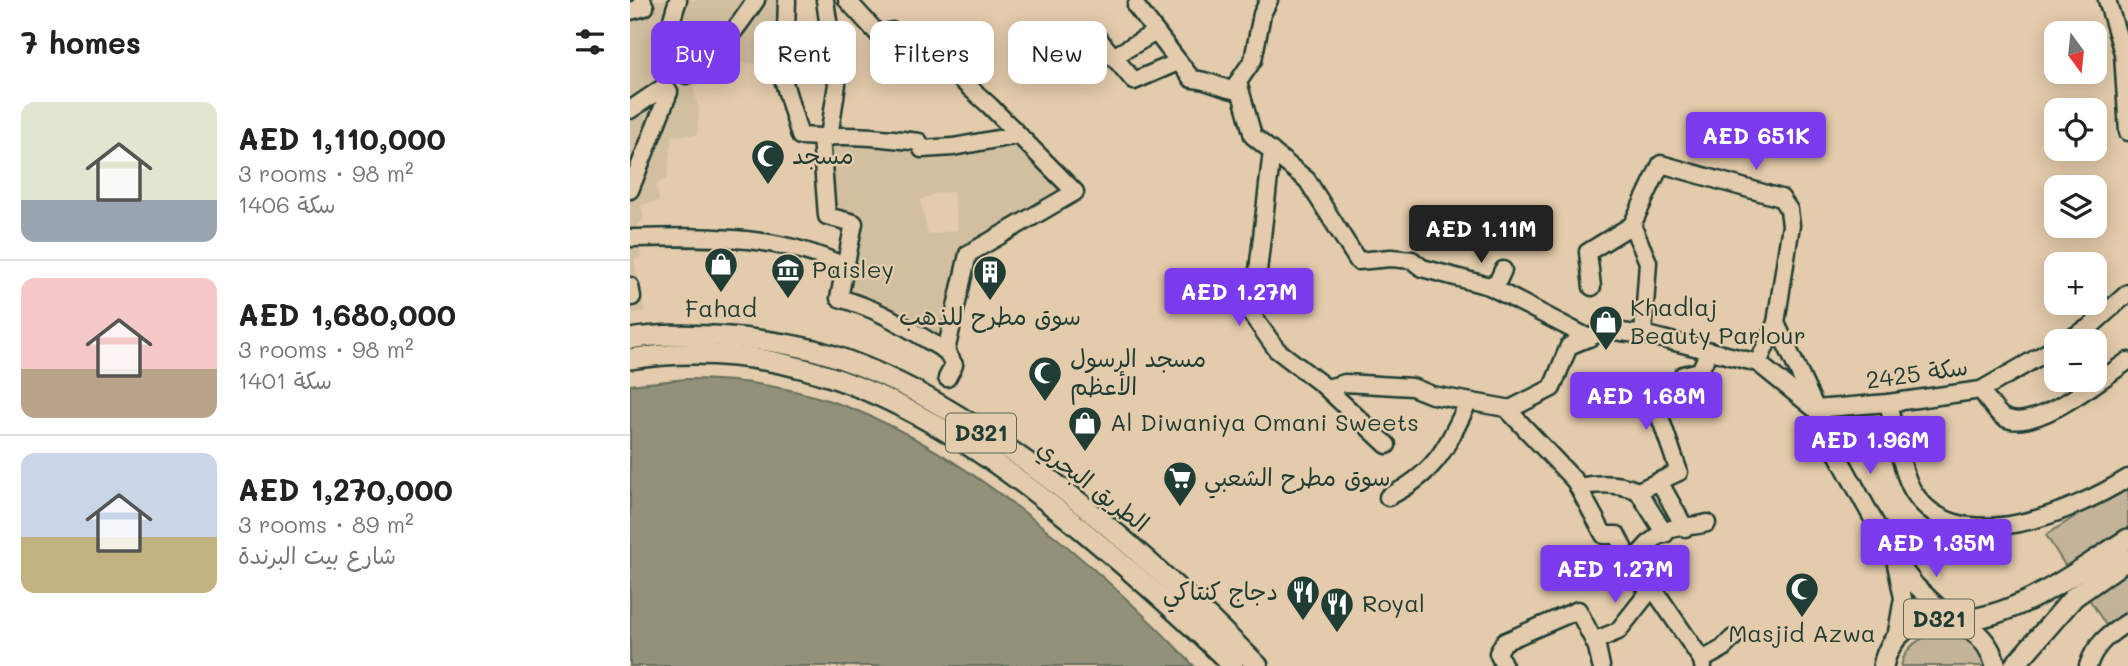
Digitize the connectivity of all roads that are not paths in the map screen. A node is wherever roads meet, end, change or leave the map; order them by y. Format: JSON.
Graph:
{"nodes":[{"id":1,"x":642,"y":0,"type":"edge"},
{"id":2,"x":678,"y":0,"type":"edge"},
{"id":3,"x":756,"y":0,"type":"edge"},
{"id":4,"x":787,"y":0,"type":"edge"},
{"id":5,"x":825,"y":0,"type":"edge"},
{"id":6,"x":847,"y":0,"type":"edge"},
{"id":7,"x":1269,"y":0,"type":"edge"},
{"id":8,"x":2107,"y":0,"type":"edge"},
{"id":9,"x":1136,"y":6,"type":"dead end"},
{"id":10,"x":630,"y":12,"type":"edge"},
{"id":11,"x":670,"y":21,"type":"edge"},
{"id":12,"x":740,"y":25,"type":"edge"},
{"id":13,"x":1154,"y":33,"type":"junction"},
{"id":14,"x":1107,"y":50,"type":"edge"},
{"id":15,"x":1113,"y":57,"type":"junction"},
{"id":16,"x":1178,"y":62,"type":"junction"},
{"id":17,"x":1239,"y":91,"type":"junction"},
{"id":18,"x":630,"y":110,"type":"edge"},
{"id":19,"x":2128,"y":132,"type":"edge"},
{"id":20,"x":1018,"y":135,"type":"junction"},
{"id":21,"x":825,"y":137,"type":"junction"},
{"id":22,"x":1272,"y":151,"type":"junction"},
{"id":23,"x":630,"y":190,"type":"edge"},
{"id":24,"x":1632,"y":225,"type":"junction"},
{"id":25,"x":630,"y":238,"type":"edge"},
{"id":26,"x":846,"y":267,"type":"junction"},
{"id":27,"x":1503,"y":271,"type":"dead end"},
{"id":28,"x":1489,"y":286,"type":"junction"},
{"id":29,"x":1592,"y":287,"type":"dead end"},
{"id":30,"x":2128,"y":293,"type":"edge"},
{"id":31,"x":1776,"y":323,"type":"junction"},
{"id":32,"x":2086,"y":329,"type":"edge"},
{"id":33,"x":1643,"y":335,"type":"junction"},
{"id":34,"x":1589,"y":338,"type":"junction"},
{"id":35,"x":630,"y":339,"type":"edge"},
{"id":36,"x":946,"y":351,"type":"junction"},
{"id":37,"x":1709,"y":351,"type":"junction"},
{"id":38,"x":2044,"y":354,"type":"edge"},
{"id":39,"x":630,"y":359,"type":"edge"},
{"id":40,"x":2128,"y":361,"type":"edge"},
{"id":41,"x":1758,"y":363,"type":"junction"},
{"id":42,"x":947,"y":378,"type":"dead end"},
{"id":43,"x":1327,"y":388,"type":"junction"},
{"id":44,"x":1981,"y":390,"type":"junction"},
{"id":45,"x":1468,"y":403,"type":"junction"},
{"id":46,"x":1888,"y":403,"type":"junction"},
{"id":47,"x":1815,"y":409,"type":"junction"},
{"id":48,"x":1508,"y":410,"type":"junction"},
{"id":49,"x":1387,"y":445,"type":"dead end"},
{"id":50,"x":2128,"y":478,"type":"edge"},
{"id":51,"x":1659,"y":481,"type":"junction"},
{"id":52,"x":1578,"y":487,"type":"junction"},
{"id":53,"x":1638,"y":491,"type":"junction"},
{"id":54,"x":1388,"y":497,"type":"dead end"},
{"id":55,"x":1707,"y":523,"type":"dead end"},
{"id":56,"x":1685,"y":528,"type":"junction"},
{"id":57,"x":1665,"y":534,"type":"junction"},
{"id":58,"x":2128,"y":539,"type":"edge"},
{"id":59,"x":1895,"y":558,"type":"junction"},
{"id":60,"x":2128,"y":559,"type":"edge"},
{"id":61,"x":1632,"y":565,"type":"junction"},
{"id":62,"x":1652,"y":588,"type":"junction"},
{"id":63,"x":1954,"y":620,"type":"junction"},
{"id":64,"x":2128,"y":622,"type":"edge"},
{"id":65,"x":1733,"y":638,"type":"dead end"},
{"id":66,"x":1594,"y":641,"type":"junction"},
{"id":67,"x":1889,"y":651,"type":"edge"},
{"id":68,"x":1702,"y":663,"type":"edge"},
{"id":69,"x":1233,"y":666,"type":"edge"},
{"id":70,"x":1258,"y":666,"type":"edge"},
{"id":71,"x":1504,"y":666,"type":"edge"},
{"id":72,"x":1601,"y":666,"type":"edge"},
{"id":73,"x":1867,"y":666,"type":"edge"},
{"id":74,"x":1996,"y":666,"type":"edge"},
{"id":75,"x":2014,"y":666,"type":"edge"},
{"id":76,"x":2088,"y":666,"type":"edge"}],
"edges":[{"from":1,"to":10,"type":"street"},
{"from":2,"to":11,"type":"street"},
{"from":3,"to":12,"type":"street"},
{"from":4,"to":21,"type":"street"},
{"from":5,"to":21,"type":"street"},
{"from":6,"to":20,"type":"street"},
{"from":7,"to":17,"type":"street"},
{"from":8,"to":19,"type":"street"},
{"from":9,"to":13,"type":"street"},
{"from":13,"to":15,"type":"street"},
{"from":13,"to":16,"type":"street"},
{"from":14,"to":15,"type":"street"},
{"from":15,"to":16,"type":"street"},
{"from":16,"to":17,"type":"street"},
{"from":17,"to":22,"type":"street"},
{"from":18,"to":23,"type":"street"},
{"from":20,"to":21,"type":"street"},
{"from":20,"to":36,"type":"street"},
{"from":21,"to":26,"type":"street"},
{"from":22,"to":28,"type":"street"},
{"from":22,"to":43,"type":"street"},
{"from":24,"to":29,"type":"street"},
{"from":24,"to":31,"type":"street"},
{"from":24,"to":33,"type":"street"},
{"from":25,"to":26,"type":"street"},
{"from":26,"to":36,"type":"street"},
{"from":27,"to":28,"type":"street"},
{"from":28,"to":34,"type":"street"},
{"from":30,"to":32,"type":"street"},
{"from":31,"to":41,"type":"street"},
{"from":31,"to":47,"type":"street"},
{"from":33,"to":34,"type":"street"},
{"from":33,"to":37,"type":"street"},
{"from":34,"to":48,"type":"street"},
{"from":35,"to":70,"type":"main road","name":"الطريق البحري","number":"D321"},
{"from":36,"to":42,"type":"street"},
{"from":37,"to":41,"type":"street"},
{"from":37,"to":51,"type":"street"},
{"from":38,"to":44,"type":"street","name":"سكة 2425"},
{"from":39,"to":69,"type":"main road","name":"الطريق البحري","number":"D321"},
{"from":40,"to":44,"type":"street"},
{"from":41,"to":47,"type":"street"},
{"from":43,"to":45,"type":"street"},
{"from":43,"to":49,"type":"street"},
{"from":44,"to":46,"type":"street","name":"سكة 2425"},
{"from":45,"to":48,"type":"street"},
{"from":45,"to":54,"type":"street"},
{"from":46,"to":47,"type":"street","name":"سكة 2425"},
{"from":46,"to":50,"type":"street"},
{"from":47,"to":59,"type":"street"},
{"from":48,"to":52,"type":"street"},
{"from":51,"to":53,"type":"street"},
{"from":51,"to":56,"type":"street"},
{"from":52,"to":53,"type":"street"},
{"from":52,"to":61,"type":"street"},
{"from":53,"to":57,"type":"street"},
{"from":55,"to":56,"type":"street"},
{"from":56,"to":57,"type":"street"},
{"from":57,"to":61,"type":"street"},
{"from":58,"to":63,"type":"main road","number":"D321"},
{"from":59,"to":63,"type":"street"},
{"from":59,"to":67,"type":"street"},
{"from":60,"to":75,"type":"main road"},
{"from":61,"to":62,"type":"street"},
{"from":62,"to":66,"type":"street"},
{"from":62,"to":68,"type":"street"},
{"from":63,"to":67,"type":"main road","number":"D321"},
{"from":63,"to":74,"type":"main road","number":"D321"},
{"from":64,"to":76,"type":"street"},
{"from":65,"to":68,"type":"street"},
{"from":66,"to":71,"type":"street"},
{"from":66,"to":72,"type":"street"},
{"from":67,"to":73,"type":"main road","number":"D321"}]}
